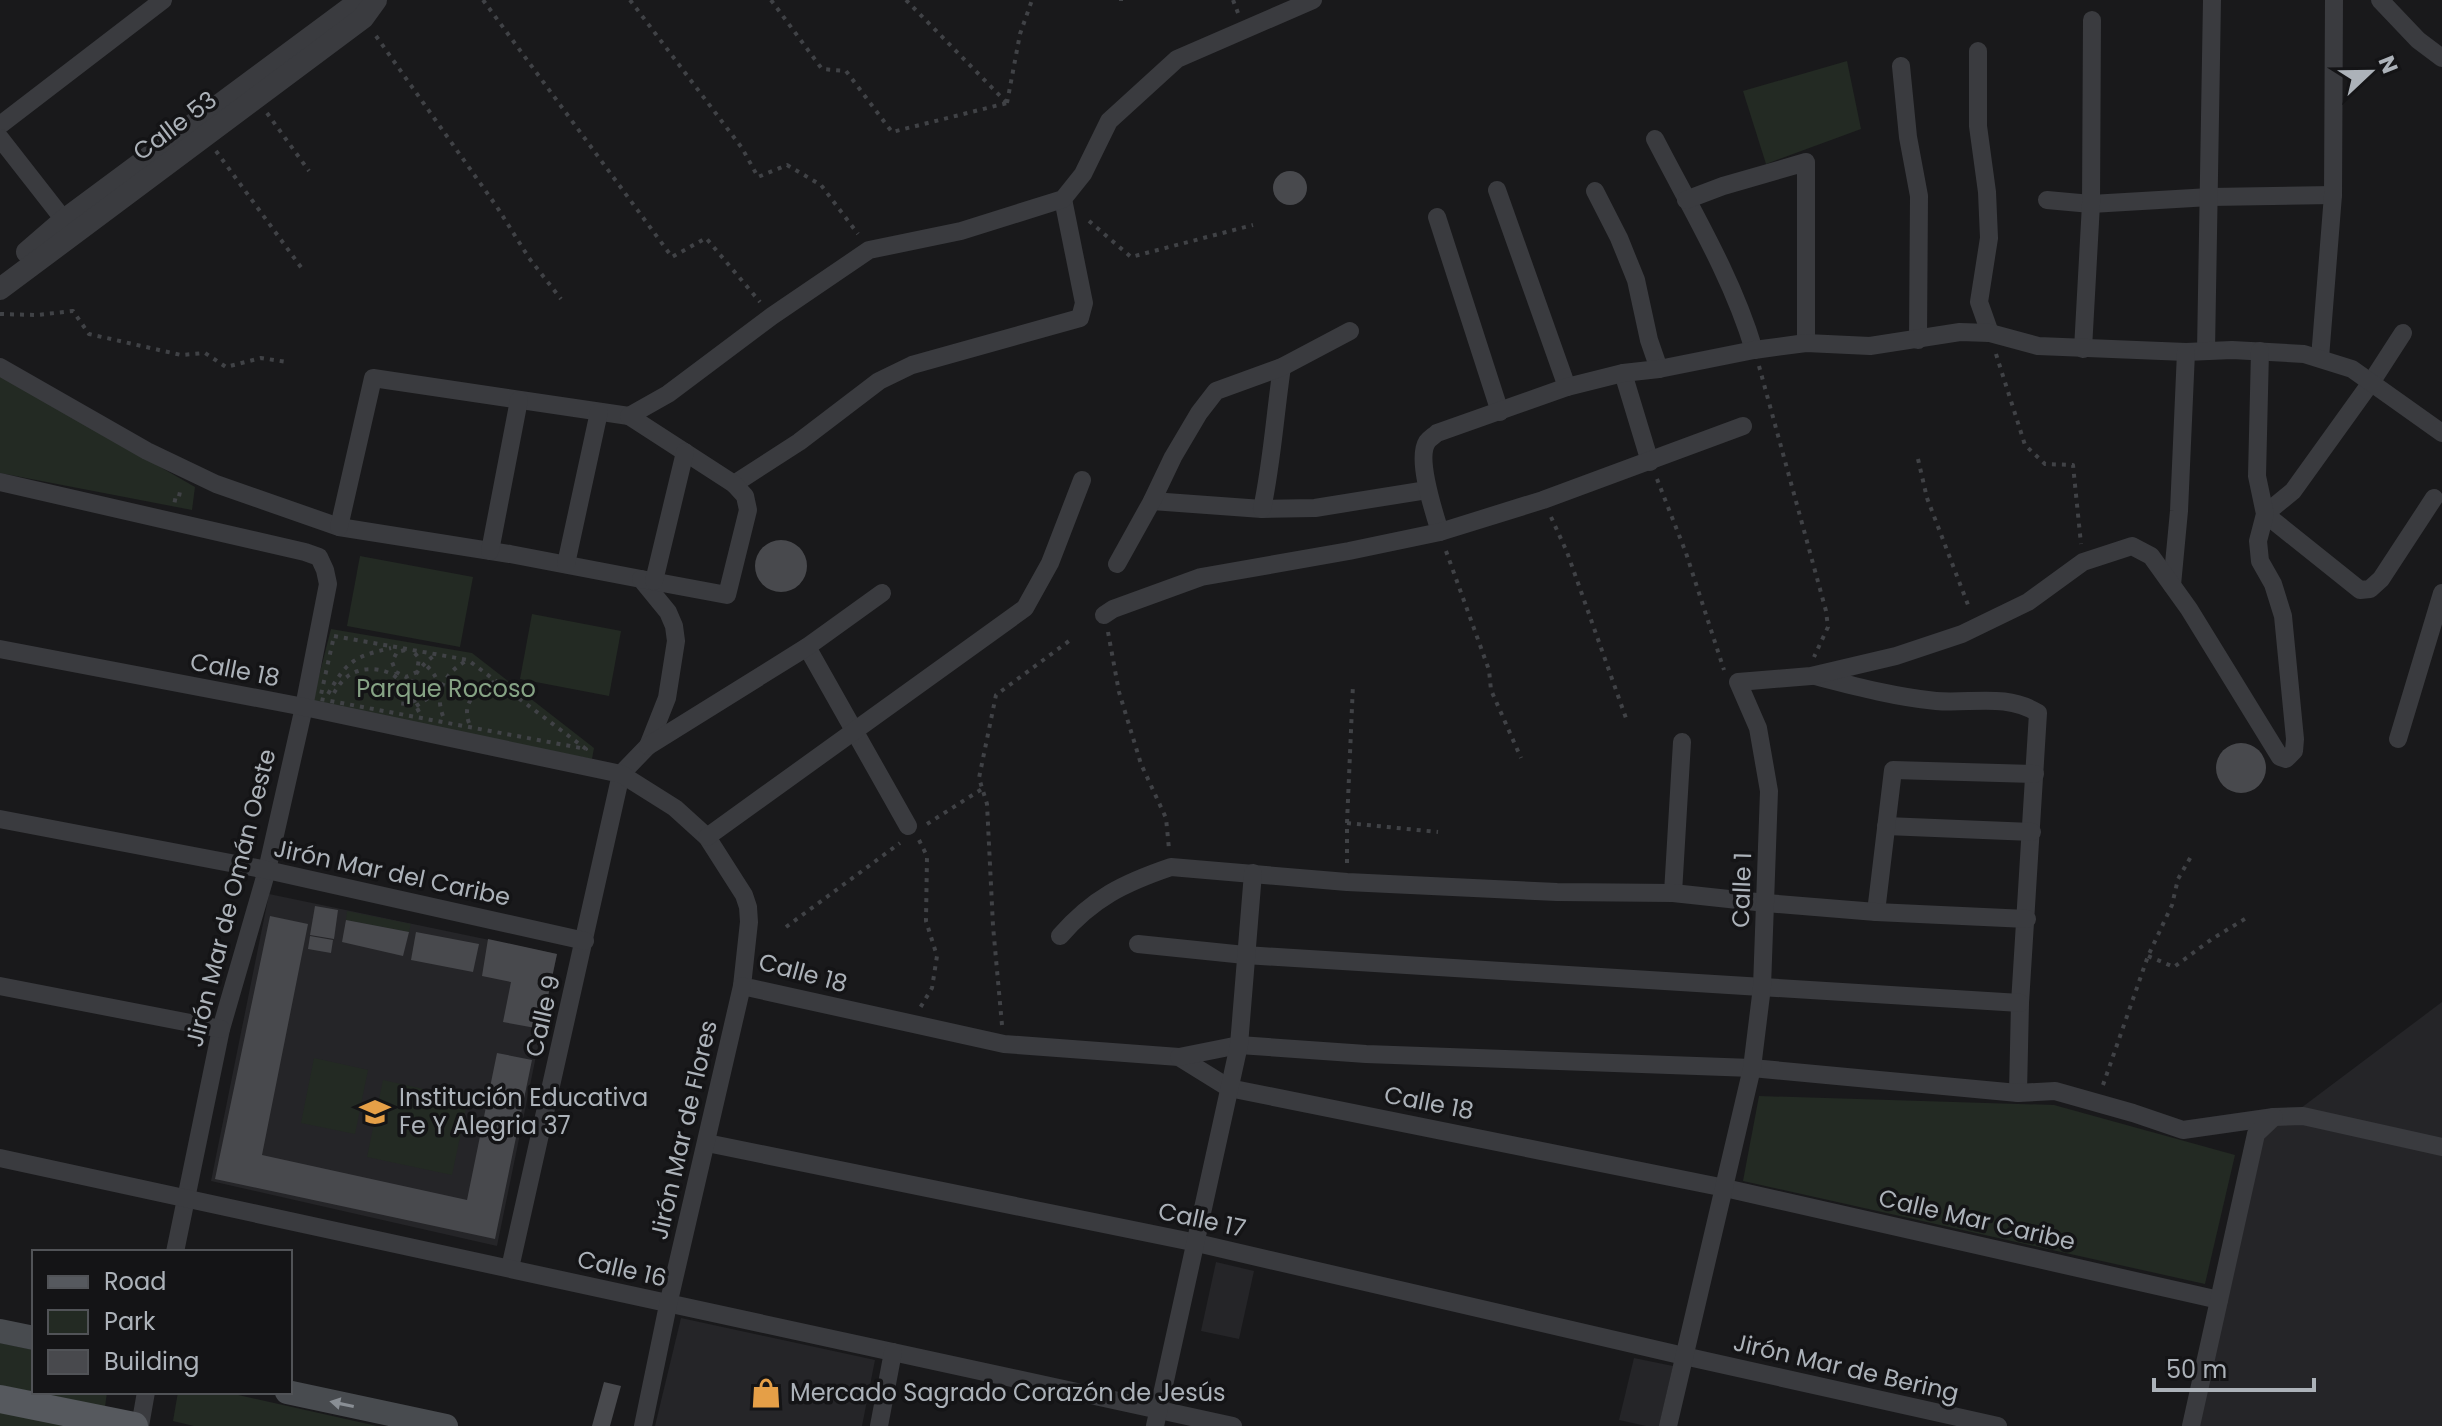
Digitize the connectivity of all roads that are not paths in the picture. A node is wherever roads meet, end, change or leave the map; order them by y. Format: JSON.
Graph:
{"nodes":[{"id":1,"x":163,"y":0,"type":"edge"},
{"id":2,"x":366,"y":0,"type":"edge"},
{"id":3,"x":376,"y":0,"type":"edge"},
{"id":4,"x":1313,"y":0,"type":"edge"},
{"id":5,"x":2212,"y":0,"type":"edge"},
{"id":6,"x":2334,"y":0,"type":"edge"},
{"id":7,"x":2380,"y":0,"type":"edge"},
{"id":8,"x":2092,"y":20,"type":"dead end"},
{"id":9,"x":1978,"y":51,"type":"dead end"},
{"id":10,"x":2442,"y":58,"type":"edge"},
{"id":11,"x":1901,"y":66,"type":"dead end"},
{"id":12,"x":0,"y":125,"type":"edge"},
{"id":13,"x":0,"y":138,"type":"edge"},
{"id":14,"x":1655,"y":139,"type":"dead end"},
{"id":15,"x":1497,"y":190,"type":"dead end"},
{"id":16,"x":1595,"y":191,"type":"dead end"},
{"id":17,"x":2333,"y":195,"type":"junction"},
{"id":18,"x":2210,"y":197,"type":"junction"},
{"id":19,"x":1063,"y":199,"type":"junction"},
{"id":20,"x":1686,"y":200,"type":"junction"},
{"id":21,"x":2047,"y":200,"type":"dead end"},
{"id":22,"x":2091,"y":204,"type":"junction"},
{"id":23,"x":1437,"y":217,"type":"dead end"},
{"id":24,"x":64,"y":220,"type":"junction"},
{"id":25,"x":0,"y":275,"type":"edge"},
{"id":26,"x":0,"y":289,"type":"edge"},
{"id":27,"x":1350,"y":331,"type":"dead end"},
{"id":28,"x":1990,"y":333,"type":"junction"},
{"id":29,"x":2403,"y":333,"type":"dead end"},
{"id":30,"x":1918,"y":340,"type":"junction"},
{"id":31,"x":1806,"y":343,"type":"junction"},
{"id":32,"x":2083,"y":349,"type":"junction"},
{"id":33,"x":1754,"y":350,"type":"junction"},
{"id":34,"x":2206,"y":351,"type":"junction"},
{"id":35,"x":2260,"y":351,"type":"junction"},
{"id":36,"x":2186,"y":352,"type":"junction"},
{"id":37,"x":2320,"y":358,"type":"junction"},
{"id":38,"x":0,"y":367,"type":"edge"},
{"id":39,"x":1282,"y":367,"type":"junction"},
{"id":40,"x":1659,"y":369,"type":"junction"},
{"id":41,"x":1623,"y":373,"type":"junction"},
{"id":42,"x":2372,"y":381,"type":"junction"},
{"id":43,"x":1567,"y":387,"type":"junction"},
{"id":44,"x":519,"y":400,"type":"junction"},
{"id":45,"x":599,"y":412,"type":"junction"},
{"id":46,"x":1500,"y":412,"type":"junction"},
{"id":47,"x":629,"y":416,"type":"junction"},
{"id":48,"x":1743,"y":426,"type":"dead end"},
{"id":49,"x":2442,"y":433,"type":"edge"},
{"id":50,"x":685,"y":452,"type":"junction"},
{"id":51,"x":1650,"y":462,"type":"junction"},
{"id":52,"x":1082,"y":480,"type":"dead end"},
{"id":53,"x":0,"y":482,"type":"edge"},
{"id":54,"x":734,"y":484,"type":"junction"},
{"id":55,"x":1427,"y":490,"type":"junction"},
{"id":56,"x":2434,"y":498,"type":"dead end"},
{"id":57,"x":1152,"y":501,"type":"junction"},
{"id":58,"x":1262,"y":509,"type":"junction"},
{"id":59,"x":2265,"y":514,"type":"junction"},
{"id":60,"x":339,"y":527,"type":"junction"},
{"id":61,"x":1440,"y":532,"type":"junction"},
{"id":62,"x":490,"y":551,"type":"junction"},
{"id":63,"x":566,"y":564,"type":"junction"},
{"id":64,"x":1117,"y":564,"type":"dead end"},
{"id":65,"x":647,"y":580,"type":"junction"},
{"id":66,"x":2172,"y":585,"type":"junction"},
{"id":67,"x":882,"y":593,"type":"dead end"},
{"id":68,"x":2442,"y":593,"type":"edge"},
{"id":69,"x":1104,"y":615,"type":"road end"},
{"id":70,"x":807,"y":647,"type":"junction"},
{"id":71,"x":0,"y":649,"type":"edge"},
{"id":72,"x":1811,"y":676,"type":"junction"},
{"id":73,"x":304,"y":707,"type":"junction"},
{"id":74,"x":855,"y":729,"type":"junction"},
{"id":75,"x":2398,"y":739,"type":"dead end"},
{"id":76,"x":1682,"y":742,"type":"dead end"},
{"id":77,"x":648,"y":746,"type":"junction"},
{"id":78,"x":621,"y":774,"type":"junction"},
{"id":79,"x":2035,"y":774,"type":"junction"},
{"id":80,"x":0,"y":819,"type":"edge"},
{"id":81,"x":1886,"y":826,"type":"junction"},
{"id":82,"x":2032,"y":832,"type":"junction"},
{"id":83,"x":906,"y":833,"type":"road end"},
{"id":84,"x":707,"y":837,"type":"junction"},
{"id":85,"x":267,"y":870,"type":"junction"},
{"id":86,"x":1253,"y":873,"type":"junction"},
{"id":87,"x":1673,"y":893,"type":"junction"},
{"id":88,"x":1766,"y":903,"type":"junction"},
{"id":89,"x":1876,"y":912,"type":"junction"},
{"id":90,"x":2027,"y":919,"type":"junction"},
{"id":91,"x":1060,"y":936,"type":"dead end"},
{"id":92,"x":585,"y":941,"type":"junction"},
{"id":93,"x":1138,"y":944,"type":"dead end"},
{"id":94,"x":1245,"y":955,"type":"junction"},
{"id":95,"x":0,"y":986,"type":"edge"},
{"id":96,"x":742,"y":986,"type":"junction"},
{"id":97,"x":1762,"y":987,"type":"junction"},
{"id":98,"x":2020,"y":1003,"type":"junction"},
{"id":99,"x":221,"y":1029,"type":"junction"},
{"id":100,"x":1239,"y":1045,"type":"junction"},
{"id":101,"x":1179,"y":1057,"type":"junction"},
{"id":102,"x":1752,"y":1068,"type":"junction"},
{"id":103,"x":1229,"y":1088,"type":"junction"},
{"id":104,"x":2018,"y":1093,"type":"junction"},
{"id":105,"x":2274,"y":1117,"type":"junction"},
{"id":106,"x":707,"y":1143,"type":"junction"},
{"id":107,"x":2442,"y":1147,"type":"edge"},
{"id":108,"x":0,"y":1158,"type":"edge"},
{"id":109,"x":1725,"y":1188,"type":"junction"},
{"id":110,"x":186,"y":1199,"type":"junction"},
{"id":111,"x":1197,"y":1243,"type":"junction"},
{"id":112,"x":175,"y":1250,"type":"edge"},
{"id":113,"x":510,"y":1268,"type":"junction"},
{"id":114,"x":2219,"y":1300,"type":"junction"},
{"id":115,"x":668,"y":1305,"type":"junction"},
{"id":116,"x":0,"y":1331,"type":"edge"},
{"id":117,"x":32,"y":1338,"type":"edge"},
{"id":118,"x":893,"y":1352,"type":"junction"},
{"id":119,"x":1684,"y":1356,"type":"junction"},
{"id":120,"x":292,"y":1393,"type":"edge"},
{"id":121,"x":146,"y":1394,"type":"edge"},
{"id":122,"x":0,"y":1399,"type":"edge"},
{"id":123,"x":1157,"y":1418,"type":"edge"},
{"id":124,"x":134,"y":1426,"type":"edge"},
{"id":125,"x":140,"y":1426,"type":"edge"},
{"id":126,"x":446,"y":1426,"type":"edge"},
{"id":127,"x":643,"y":1426,"type":"edge"},
{"id":128,"x":879,"y":1426,"type":"edge"},
{"id":129,"x":1233,"y":1426,"type":"edge"},
{"id":130,"x":1668,"y":1426,"type":"edge"},
{"id":131,"x":1998,"y":1426,"type":"edge"},
{"id":132,"x":2191,"y":1426,"type":"edge"}],
"edges":[{"from":1,"to":12,"type":"street"},
{"from":2,"to":24,"type":"street","name":"Calle 53"},
{"from":3,"to":26,"type":"street","name":"Calle 53"},
{"from":4,"to":19,"type":"street"},
{"from":5,"to":18,"type":"street"},
{"from":6,"to":17,"type":"street"},
{"from":7,"to":10,"type":"street"},
{"from":8,"to":22,"type":"street"},
{"from":9,"to":28,"type":"street"},
{"from":11,"to":30,"type":"street"},
{"from":13,"to":24,"type":"street"},
{"from":14,"to":20,"type":"street"},
{"from":15,"to":43,"type":"street"},
{"from":16,"to":40,"type":"street"},
{"from":17,"to":18,"type":"street"},
{"from":17,"to":37,"type":"street"},
{"from":18,"to":22,"type":"street"},
{"from":18,"to":34,"type":"street"},
{"from":19,"to":47,"type":"street"},
{"from":19,"to":54,"type":"street"},
{"from":20,"to":31,"type":"street"},
{"from":20,"to":33,"type":"street"},
{"from":21,"to":22,"type":"street"},
{"from":22,"to":32,"type":"street"},
{"from":23,"to":46,"type":"street"},
{"from":24,"to":25,"type":"street","name":"Calle 53"},
{"from":27,"to":39,"type":"street"},
{"from":28,"to":30,"type":"street"},
{"from":28,"to":32,"type":"street"},
{"from":29,"to":42,"type":"street"},
{"from":30,"to":31,"type":"street"},
{"from":31,"to":33,"type":"street"},
{"from":32,"to":36,"type":"street"},
{"from":33,"to":40,"type":"street"},
{"from":34,"to":35,"type":"street"},
{"from":34,"to":36,"type":"street"},
{"from":35,"to":37,"type":"street"},
{"from":35,"to":59,"type":"street"},
{"from":36,"to":66,"type":"street"},
{"from":37,"to":42,"type":"street"},
{"from":38,"to":60,"type":"street"},
{"from":39,"to":57,"type":"street"},
{"from":39,"to":58,"type":"street"},
{"from":40,"to":41,"type":"street"},
{"from":41,"to":43,"type":"street"},
{"from":41,"to":51,"type":"street"},
{"from":42,"to":49,"type":"street"},
{"from":42,"to":59,"type":"street"},
{"from":43,"to":46,"type":"street"},
{"from":44,"to":45,"type":"street"},
{"from":44,"to":60,"type":"street"},
{"from":44,"to":62,"type":"street"},
{"from":45,"to":47,"type":"street"},
{"from":45,"to":63,"type":"street"},
{"from":46,"to":55,"type":"street"},
{"from":47,"to":50,"type":"street"},
{"from":48,"to":51,"type":"street"},
{"from":50,"to":54,"type":"street"},
{"from":50,"to":65,"type":"street"},
{"from":51,"to":61,"type":"street"},
{"from":52,"to":74,"type":"street"},
{"from":53,"to":73,"type":"street","name":"Jirón Mar de Omán Oeste"},
{"from":54,"to":65,"type":"street"},
{"from":55,"to":58,"type":"street"},
{"from":55,"to":61,"type":"street"},
{"from":56,"to":59,"type":"street"},
{"from":57,"to":58,"type":"street"},
{"from":57,"to":64,"type":"street"},
{"from":59,"to":66,"type":"street"},
{"from":60,"to":62,"type":"street"},
{"from":61,"to":69,"type":"street"},
{"from":62,"to":63,"type":"street"},
{"from":63,"to":65,"type":"street"},
{"from":65,"to":77,"type":"street"},
{"from":66,"to":72,"type":"street"},
{"from":67,"to":70,"type":"street"},
{"from":68,"to":75,"type":"street"},
{"from":70,"to":74,"type":"street"},
{"from":70,"to":77,"type":"street"},
{"from":71,"to":73,"type":"street","name":"Calle 18"},
{"from":72,"to":79,"type":"street"},
{"from":72,"to":88,"type":"street","name":"Calle 1"},
{"from":73,"to":78,"type":"street","name":"Calle 18"},
{"from":73,"to":85,"type":"street","name":"Jirón Mar de Omán Oeste"},
{"from":74,"to":83,"type":"street"},
{"from":74,"to":84,"type":"street"},
{"from":76,"to":87,"type":"street"},
{"from":77,"to":78,"type":"street"},
{"from":78,"to":84,"type":"street","name":"Calle 18"},
{"from":78,"to":92,"type":"street","name":"Calle 9"},
{"from":79,"to":81,"type":"street"},
{"from":79,"to":82,"type":"street"},
{"from":80,"to":85,"type":"street","name":"Jirón Mar del Caribe"},
{"from":81,"to":82,"type":"street"},
{"from":81,"to":89,"type":"street"},
{"from":82,"to":90,"type":"street"},
{"from":84,"to":96,"type":"street","name":"Calle 18"},
{"from":85,"to":92,"type":"street","name":"Jirón Mar del Caribe"},
{"from":85,"to":99,"type":"street","name":"Jirón Mar de Omán Oeste"},
{"from":86,"to":87,"type":"street"},
{"from":86,"to":91,"type":"street"},
{"from":86,"to":94,"type":"street"},
{"from":87,"to":88,"type":"street"},
{"from":88,"to":89,"type":"street"},
{"from":88,"to":97,"type":"street","name":"Calle 1"},
{"from":89,"to":90,"type":"street"},
{"from":90,"to":98,"type":"street"},
{"from":92,"to":113,"type":"street","name":"Calle 9"},
{"from":93,"to":94,"type":"street"},
{"from":94,"to":97,"type":"street"},
{"from":94,"to":100,"type":"street"},
{"from":95,"to":99,"type":"street"},
{"from":96,"to":101,"type":"street","name":"Calle 18"},
{"from":96,"to":106,"type":"street","name":"Jirón Mar de Flores"},
{"from":97,"to":98,"type":"street"},
{"from":97,"to":102,"type":"street","name":"Calle 1"},
{"from":98,"to":104,"type":"street"},
{"from":99,"to":110,"type":"street","name":"Jirón Mar de Omán Oeste"},
{"from":100,"to":101,"type":"street"},
{"from":100,"to":102,"type":"street"},
{"from":100,"to":103,"type":"street"},
{"from":101,"to":103,"type":"street","name":"Calle 18"},
{"from":102,"to":104,"type":"street"},
{"from":102,"to":109,"type":"street","name":"Calle 1"},
{"from":103,"to":109,"type":"street","name":"Calle 18"},
{"from":103,"to":111,"type":"street"},
{"from":104,"to":105,"type":"street"},
{"from":105,"to":107,"type":"street"},
{"from":105,"to":114,"type":"street"},
{"from":106,"to":111,"type":"street","name":"Calle 17"},
{"from":106,"to":115,"type":"street","name":"Jirón Mar de Flores"},
{"from":108,"to":110,"type":"street","name":"Calle 16"},
{"from":109,"to":114,"type":"street","name":"Calle Mar Caribe"},
{"from":109,"to":119,"type":"street","name":"Calle 1"},
{"from":110,"to":112,"type":"street","name":"Jirón Mar de Omán Oeste"},
{"from":110,"to":113,"type":"street","name":"Calle 16"},
{"from":111,"to":119,"type":"street","name":"Calle 17"},
{"from":111,"to":123,"type":"street"},
{"from":113,"to":115,"type":"street","name":"Calle 16"},
{"from":114,"to":132,"type":"street"},
{"from":115,"to":118,"type":"street","name":"Calle 16"},
{"from":115,"to":127,"type":"street","name":"Jirón Mar de Flores"},
{"from":116,"to":117,"type":"main road"},
{"from":118,"to":123,"type":"street","name":"Calle 16"},
{"from":118,"to":128,"type":"street"},
{"from":119,"to":130,"type":"street","name":"Calle 1"},
{"from":119,"to":131,"type":"street","name":"Jirón Mar de Bering"},
{"from":126,"to":120,"type":"main road","one_way":true},
{"from":121,"to":125,"type":"street"},
{"from":122,"to":124,"type":"main road"},
{"from":123,"to":129,"type":"street","name":"Calle 16"}]}
